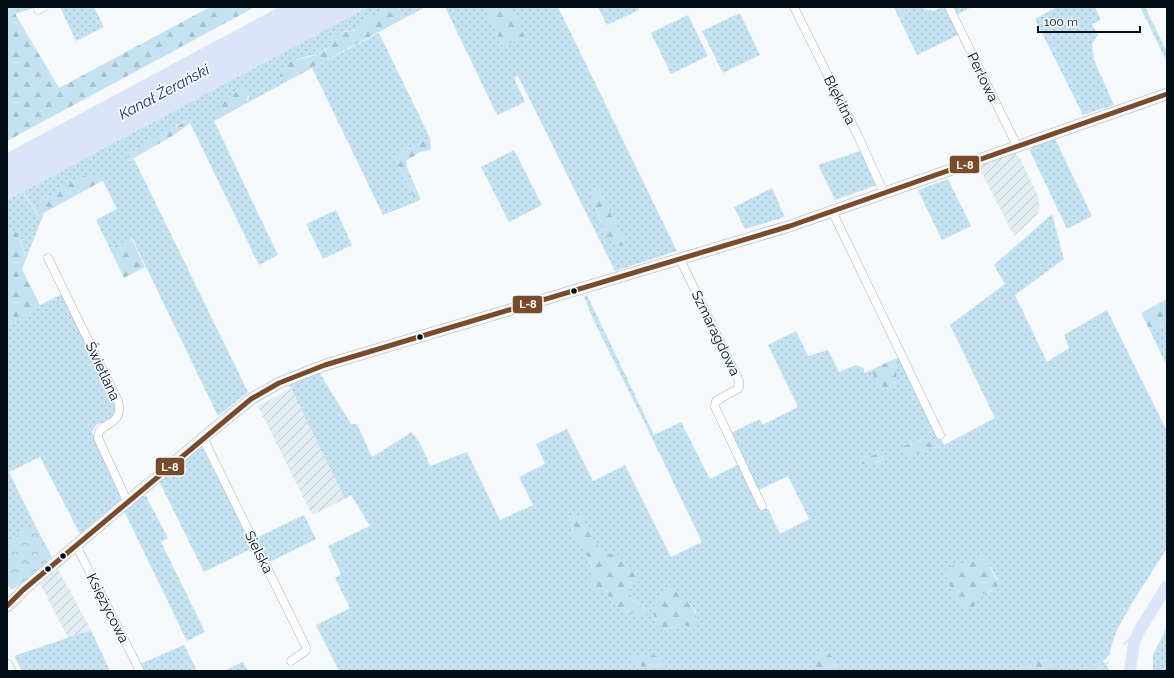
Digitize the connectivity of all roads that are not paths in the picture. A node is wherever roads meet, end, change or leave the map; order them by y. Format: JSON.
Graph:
{"nodes":[{"id":1,"x":794,"y":7,"type":"edge"},
{"id":2,"x":949,"y":7,"type":"edge"},
{"id":3,"x":1167,"y":94,"type":"edge"},
{"id":4,"x":1017,"y":146,"type":"junction"},
{"id":5,"x":884,"y":193,"type":"junction"},
{"id":6,"x":832,"y":211,"type":"junction"},
{"id":7,"x":48,"y":258,"type":"dead end"},
{"id":8,"x":680,"y":259,"type":"junction"},
{"id":9,"x":940,"y":435,"type":"dead end"},
{"id":10,"x":203,"y":438,"type":"junction"},
{"id":11,"x":127,"y":501,"type":"junction"},
{"id":12,"x":762,"y":506,"type":"dead end"},
{"id":13,"x":76,"y":545,"type":"junction"},
{"id":14,"x":23,"y":590,"type":"junction"},
{"id":15,"x":7,"y":597,"type":"edge"},
{"id":16,"x":7,"y":606,"type":"edge"},
{"id":17,"x":291,"y":661,"type":"dead end"},
{"id":18,"x":7,"y":665,"type":"edge"},
{"id":19,"x":10,"y":671,"type":"edge"},
{"id":20,"x":140,"y":671,"type":"edge"}],
"edges":[{"from":1,"to":5,"type":"street","name":"Błękitna"},
{"from":2,"to":4,"type":"street","name":"Perłowa"},
{"from":3,"to":4,"type":"street"},
{"from":4,"to":5,"type":"street"},
{"from":5,"to":6,"type":"street"},
{"from":6,"to":8,"type":"street"},
{"from":6,"to":9,"type":"street"},
{"from":7,"to":11,"type":"street","name":"Świetlana"},
{"from":8,"to":10,"type":"street"},
{"from":8,"to":12,"type":"street","name":"Szmaragdowa"},
{"from":10,"to":11,"type":"street"},
{"from":10,"to":17,"type":"street","name":"Sielska"},
{"from":11,"to":13,"type":"street"},
{"from":13,"to":14,"type":"street"},
{"from":13,"to":20,"type":"street","name":"Księżycowa"},
{"from":14,"to":15,"type":"street"},
{"from":14,"to":16,"type":"street"},
{"from":18,"to":19,"type":"street"}]}
